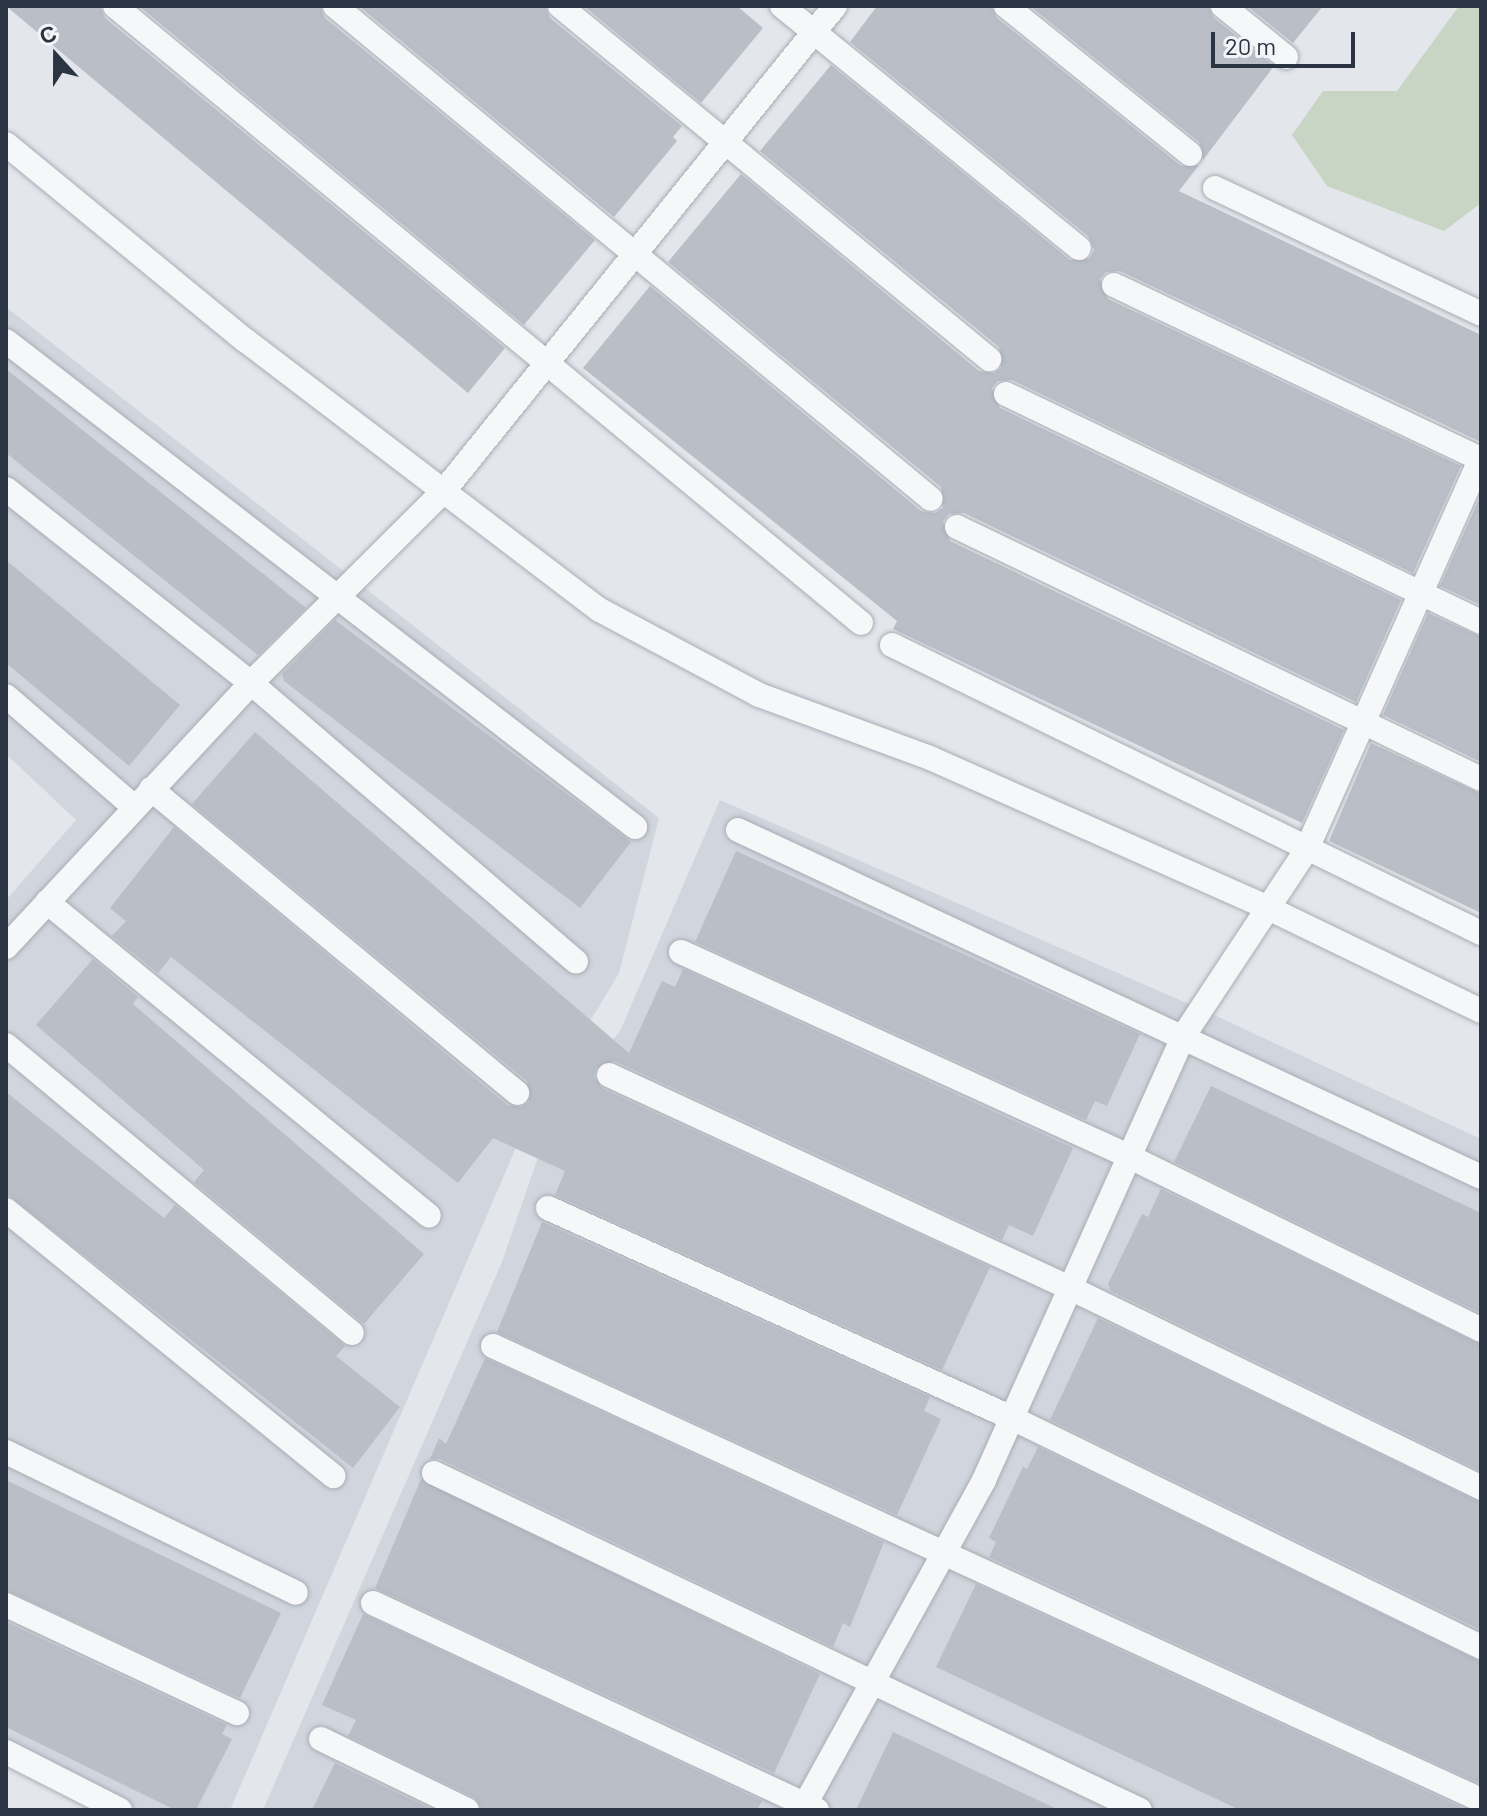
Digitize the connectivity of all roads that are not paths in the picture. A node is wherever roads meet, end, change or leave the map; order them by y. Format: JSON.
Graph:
{"nodes":[{"id":1,"x":115,"y":6,"type":"edge"},
{"id":2,"x":335,"y":6,"type":"edge"},
{"id":3,"x":560,"y":6,"type":"edge"},
{"id":4,"x":782,"y":6,"type":"edge"},
{"id":5,"x":835,"y":6,"type":"edge"},
{"id":6,"x":1006,"y":6,"type":"edge"},
{"id":7,"x":1223,"y":6,"type":"edge"},
{"id":8,"x":814,"y":32,"type":"junction"},
{"id":9,"x":1286,"y":57,"type":"dead end"},
{"id":10,"x":726,"y":142,"type":"junction"},
{"id":11,"x":6,"y":144,"type":"edge"},
{"id":12,"x":1190,"y":154,"type":"dead end"},
{"id":13,"x":1215,"y":188,"type":"dead end"},
{"id":14,"x":1079,"y":248,"type":"dead end"},
{"id":15,"x":635,"y":254,"type":"junction"},
{"id":16,"x":1114,"y":285,"type":"dead end"},
{"id":17,"x":1481,"y":314,"type":"edge"},
{"id":18,"x":6,"y":341,"type":"edge"},
{"id":19,"x":989,"y":359,"type":"dead end"},
{"id":20,"x":547,"y":363,"type":"junction"},
{"id":21,"x":1006,"y":394,"type":"dead end"},
{"id":22,"x":1481,"y":458,"type":"edge"},
{"id":23,"x":6,"y":489,"type":"edge"},
{"id":24,"x":443,"y":492,"type":"junction"},
{"id":25,"x":931,"y":499,"type":"dead end"},
{"id":26,"x":957,"y":527,"type":"dead end"},
{"id":27,"x":1418,"y":591,"type":"junction"},
{"id":28,"x":334,"y":599,"type":"junction"},
{"id":29,"x":1481,"y":622,"type":"edge"},
{"id":30,"x":861,"y":623,"type":"dead end"},
{"id":31,"x":892,"y":645,"type":"dead end"},
{"id":32,"x":251,"y":683,"type":"junction"},
{"id":33,"x":6,"y":696,"type":"edge"},
{"id":34,"x":1365,"y":724,"type":"junction"},
{"id":35,"x":1481,"y":779,"type":"edge"},
{"id":36,"x":151,"y":789,"type":"junction"},
{"id":37,"x":134,"y":807,"type":"junction"},
{"id":38,"x":635,"y":827,"type":"dead end"},
{"id":39,"x":738,"y":830,"type":"dead end"},
{"id":40,"x":1306,"y":851,"type":"junction"},
{"id":41,"x":47,"y":902,"type":"junction"},
{"id":42,"x":1270,"y":909,"type":"junction"},
{"id":43,"x":1481,"y":933,"type":"edge"},
{"id":44,"x":6,"y":947,"type":"edge"},
{"id":45,"x":681,"y":952,"type":"dead end"},
{"id":46,"x":576,"y":962,"type":"dead end"},
{"id":47,"x":1481,"y":1011,"type":"edge"},
{"id":48,"x":1184,"y":1035,"type":"junction"},
{"id":49,"x":6,"y":1045,"type":"edge"},
{"id":50,"x":609,"y":1075,"type":"dead end"},
{"id":51,"x":517,"y":1093,"type":"dead end"},
{"id":52,"x":1130,"y":1157,"type":"junction"},
{"id":53,"x":1481,"y":1177,"type":"edge"},
{"id":54,"x":548,"y":1208,"type":"dead end"},
{"id":55,"x":6,"y":1210,"type":"edge"},
{"id":56,"x":429,"y":1216,"type":"dead end"},
{"id":57,"x":1070,"y":1288,"type":"junction"},
{"id":58,"x":1481,"y":1330,"type":"edge"},
{"id":59,"x":352,"y":1333,"type":"dead end"},
{"id":60,"x":493,"y":1346,"type":"dead end"},
{"id":61,"x":1012,"y":1418,"type":"junction"},
{"id":62,"x":6,"y":1452,"type":"edge"},
{"id":63,"x":434,"y":1473,"type":"dead end"},
{"id":64,"x":333,"y":1476,"type":"dead end"},
{"id":65,"x":1481,"y":1488,"type":"edge"},
{"id":66,"x":945,"y":1551,"type":"junction"},
{"id":67,"x":296,"y":1593,"type":"dead end"},
{"id":68,"x":373,"y":1603,"type":"dead end"},
{"id":69,"x":6,"y":1605,"type":"edge"},
{"id":70,"x":1481,"y":1647,"type":"edge"},
{"id":71,"x":874,"y":1680,"type":"junction"},
{"id":72,"x":237,"y":1713,"type":"dead end"},
{"id":73,"x":321,"y":1739,"type":"dead end"},
{"id":74,"x":6,"y":1752,"type":"edge"},
{"id":75,"x":1481,"y":1800,"type":"edge"},
{"id":76,"x":808,"y":1808,"type":"edge"},
{"id":77,"x":120,"y":1810,"type":"edge"},
{"id":78,"x":467,"y":1810,"type":"edge"},
{"id":79,"x":1140,"y":1810,"type":"edge"}],
"edges":[{"from":1,"to":20,"type":"lane"},
{"from":2,"to":15,"type":"lane"},
{"from":3,"to":10,"type":"lane"},
{"from":4,"to":8,"type":"lane"},
{"from":5,"to":8,"type":"lane"},
{"from":6,"to":12,"type":"lane"},
{"from":7,"to":9,"type":"lane"},
{"from":8,"to":10,"type":"lane"},
{"from":8,"to":14,"type":"lane"},
{"from":10,"to":15,"type":"lane"},
{"from":10,"to":19,"type":"lane"},
{"from":11,"to":24,"type":"lane"},
{"from":13,"to":17,"type":"lane"},
{"from":15,"to":20,"type":"lane"},
{"from":15,"to":25,"type":"lane"},
{"from":16,"to":22,"type":"lane"},
{"from":18,"to":28,"type":"lane"},
{"from":20,"to":24,"type":"lane"},
{"from":20,"to":30,"type":"lane"},
{"from":21,"to":27,"type":"lane"},
{"from":22,"to":27,"type":"lane"},
{"from":23,"to":32,"type":"lane"},
{"from":24,"to":28,"type":"lane"},
{"from":24,"to":42,"type":"lane"},
{"from":26,"to":34,"type":"lane"},
{"from":27,"to":29,"type":"lane"},
{"from":27,"to":34,"type":"lane"},
{"from":28,"to":32,"type":"lane"},
{"from":28,"to":38,"type":"lane"},
{"from":31,"to":40,"type":"lane"},
{"from":32,"to":36,"type":"lane"},
{"from":32,"to":46,"type":"lane"},
{"from":33,"to":37,"type":"lane"},
{"from":34,"to":35,"type":"lane"},
{"from":34,"to":40,"type":"lane"},
{"from":36,"to":37,"type":"lane"},
{"from":36,"to":51,"type":"lane"},
{"from":37,"to":41,"type":"lane"},
{"from":39,"to":48,"type":"lane"},
{"from":40,"to":42,"type":"lane"},
{"from":40,"to":43,"type":"lane"},
{"from":41,"to":44,"type":"lane"},
{"from":41,"to":56,"type":"lane"},
{"from":42,"to":47,"type":"lane"},
{"from":42,"to":48,"type":"lane"},
{"from":45,"to":52,"type":"lane"},
{"from":48,"to":52,"type":"lane"},
{"from":48,"to":53,"type":"lane"},
{"from":49,"to":59,"type":"lane"},
{"from":50,"to":57,"type":"lane"},
{"from":52,"to":57,"type":"lane"},
{"from":52,"to":58,"type":"lane"},
{"from":54,"to":61,"type":"lane"},
{"from":55,"to":64,"type":"lane"},
{"from":57,"to":61,"type":"lane"},
{"from":57,"to":65,"type":"lane"},
{"from":60,"to":66,"type":"lane"},
{"from":61,"to":66,"type":"lane"},
{"from":61,"to":70,"type":"lane"},
{"from":62,"to":67,"type":"lane"},
{"from":63,"to":71,"type":"lane"},
{"from":66,"to":71,"type":"lane"},
{"from":66,"to":75,"type":"lane"},
{"from":68,"to":76,"type":"lane"},
{"from":69,"to":72,"type":"lane"},
{"from":71,"to":76,"type":"lane"},
{"from":71,"to":79,"type":"lane"},
{"from":73,"to":78,"type":"lane"},
{"from":74,"to":77,"type":"lane"}]}
